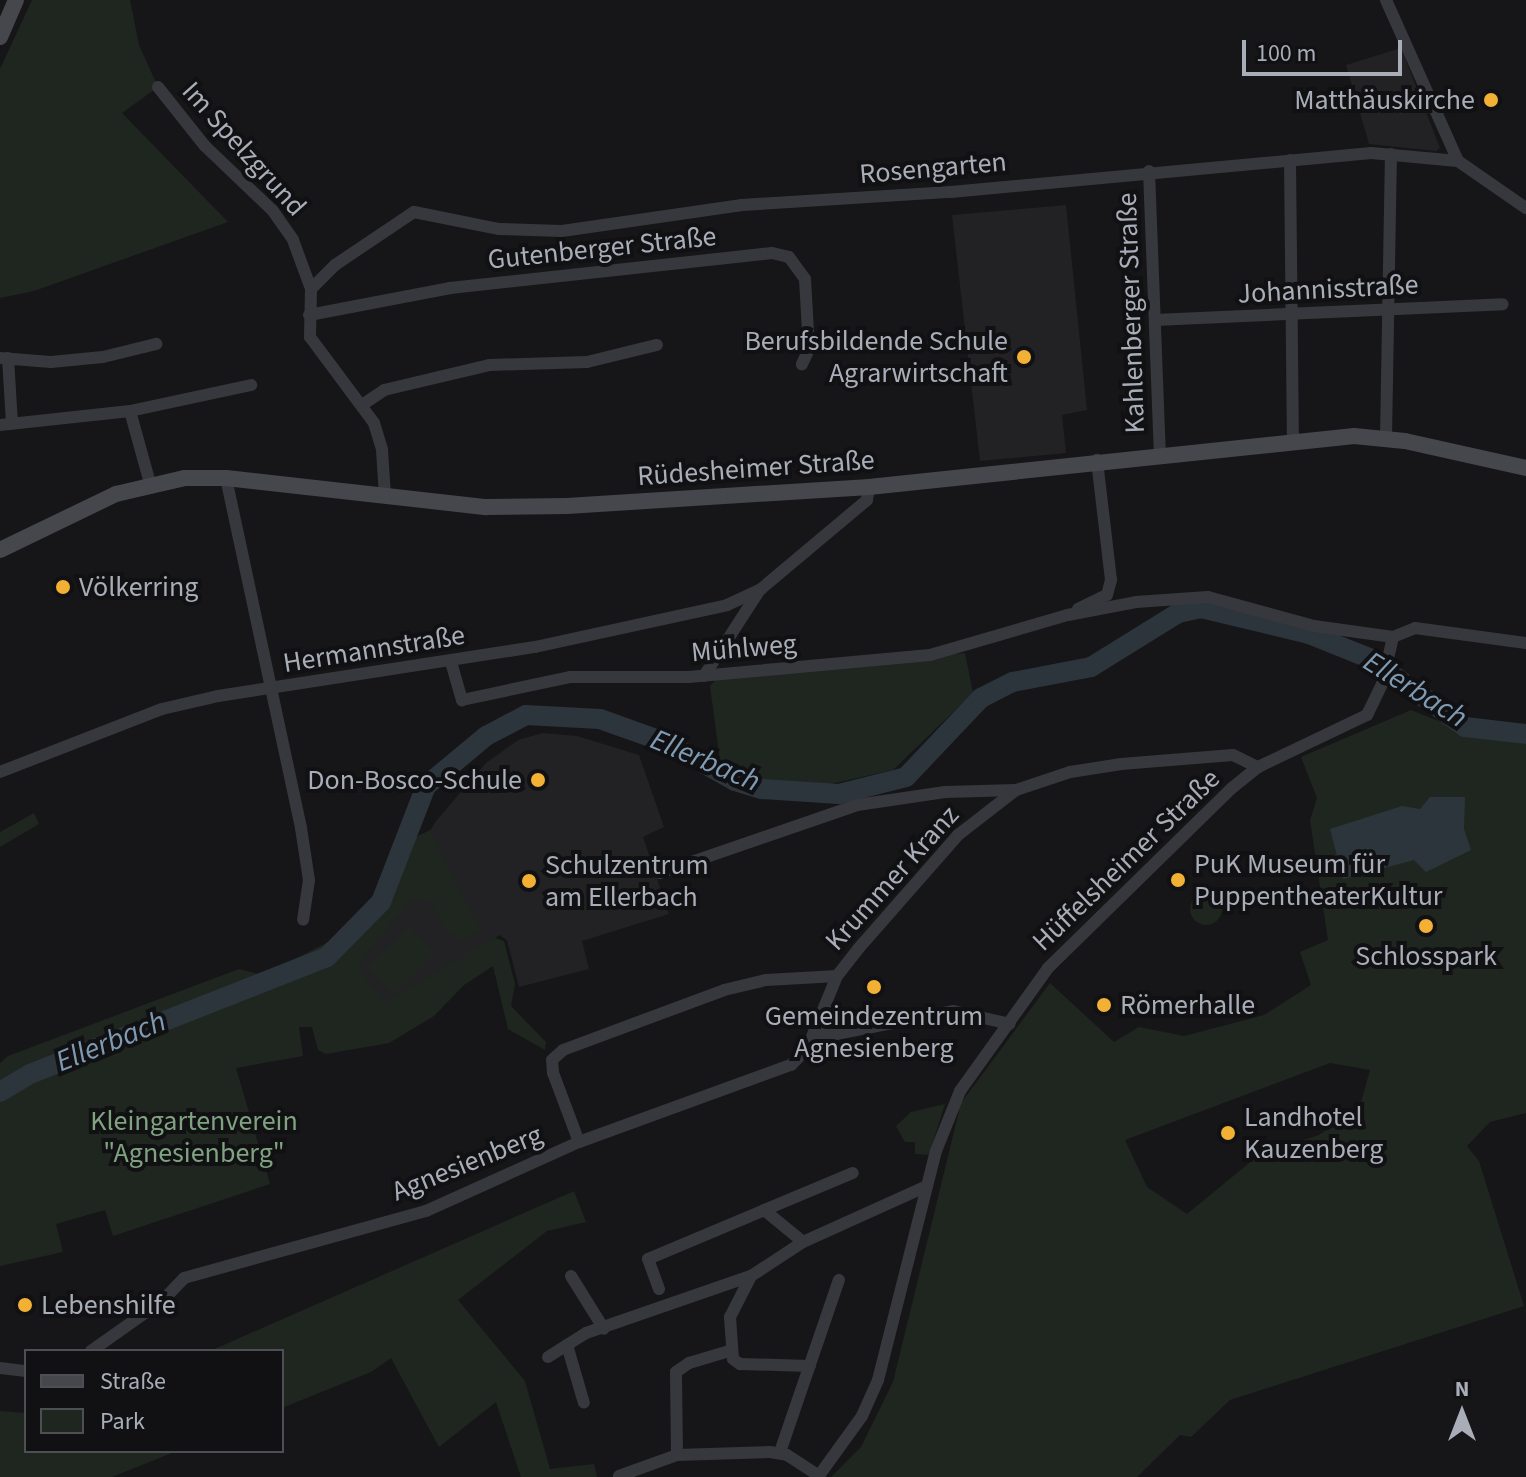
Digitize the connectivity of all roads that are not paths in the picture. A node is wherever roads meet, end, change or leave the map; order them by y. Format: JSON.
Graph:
{"nodes":[{"id":1,"x":16,"y":0,"type":"edge"},
{"id":2,"x":1386,"y":0,"type":"edge"},
{"id":3,"x":0,"y":37,"type":"edge"},
{"id":4,"x":158,"y":87,"type":"dead end"},
{"id":5,"x":1391,"y":154,"type":"junction"},
{"id":6,"x":1290,"y":160,"type":"junction"},
{"id":7,"x":1458,"y":161,"type":"junction"},
{"id":8,"x":1149,"y":171,"type":"junction"},
{"id":9,"x":1526,"y":208,"type":"edge"},
{"id":10,"x":311,"y":289,"type":"junction"},
{"id":11,"x":1503,"y":304,"type":"dead end"},
{"id":12,"x":1385,"y":312,"type":"junction"},
{"id":13,"x":309,"y":315,"type":"junction"},
{"id":14,"x":1290,"y":316,"type":"junction"},
{"id":15,"x":1155,"y":320,"type":"junction"},
{"id":16,"x":156,"y":344,"type":"dead end"},
{"id":17,"x":657,"y":345,"type":"dead end"},
{"id":18,"x":4,"y":358,"type":"edge"},
{"id":19,"x":802,"y":364,"type":"dead end"},
{"id":20,"x":251,"y":385,"type":"dead end"},
{"id":21,"x":362,"y":405,"type":"junction"},
{"id":22,"x":130,"y":411,"type":"junction"},
{"id":23,"x":6,"y":424,"type":"edge"},
{"id":24,"x":1386,"y":438,"type":"junction"},
{"id":25,"x":1293,"y":440,"type":"junction"},
{"id":26,"x":1160,"y":454,"type":"junction"},
{"id":27,"x":1097,"y":460,"type":"junction"},
{"id":28,"x":1526,"y":468,"type":"edge"},
{"id":29,"x":226,"y":478,"type":"junction"},
{"id":30,"x":150,"y":483,"type":"junction"},
{"id":31,"x":869,"y":487,"type":"junction"},
{"id":32,"x":385,"y":496,"type":"junction"},
{"id":33,"x":0,"y":550,"type":"edge"},
{"id":34,"x":761,"y":589,"type":"junction"},
{"id":35,"x":1068,"y":615,"type":"junction"},
{"id":36,"x":1393,"y":637,"type":"junction"},
{"id":37,"x":1526,"y":643,"type":"edge"},
{"id":38,"x":451,"y":662,"type":"junction"},
{"id":39,"x":704,"y":676,"type":"junction"},
{"id":40,"x":269,"y":689,"type":"junction"},
{"id":41,"x":1258,"y":767,"type":"junction"},
{"id":42,"x":0,"y":772,"type":"edge"},
{"id":43,"x":1016,"y":790,"type":"junction"},
{"id":44,"x":660,"y":873,"type":"dead end"},
{"id":45,"x":303,"y":920,"type":"dead end"},
{"id":46,"x":837,"y":976,"type":"junction"},
{"id":47,"x":1010,"y":1024,"type":"junction"},
{"id":48,"x":814,"y":1033,"type":"junction"},
{"id":49,"x":579,"y":1142,"type":"junction"},
{"id":50,"x":853,"y":1173,"type":"dead end"},
{"id":51,"x":927,"y":1186,"type":"junction"},
{"id":52,"x":764,"y":1210,"type":"junction"},
{"id":53,"x":803,"y":1242,"type":"junction"},
{"id":54,"x":571,"y":1276,"type":"dead end"},
{"id":55,"x":751,"y":1276,"type":"junction"},
{"id":56,"x":839,"y":1280,"type":"dead end"},
{"id":57,"x":659,"y":1289,"type":"dead end"},
{"id":58,"x":604,"y":1329,"type":"junction"},
{"id":59,"x":567,"y":1345,"type":"junction"},
{"id":60,"x":94,"y":1349,"type":"edge"},
{"id":61,"x":729,"y":1351,"type":"junction"},
{"id":62,"x":548,"y":1357,"type":"dead end"},
{"id":63,"x":810,"y":1366,"type":"junction"},
{"id":64,"x":0,"y":1368,"type":"edge"},
{"id":65,"x":24,"y":1371,"type":"edge"},
{"id":66,"x":584,"y":1403,"type":"dead end"},
{"id":67,"x":780,"y":1452,"type":"junction"},
{"id":68,"x":677,"y":1455,"type":"junction"},
{"id":69,"x":619,"y":1476,"type":"edge"},
{"id":70,"x":818,"y":1477,"type":"edge"}],
"edges":[{"from":1,"to":3,"type":"street"},
{"from":2,"to":7,"type":"street"},
{"from":4,"to":10,"type":"street","name":"Im Spelzgrund"},
{"from":5,"to":6,"type":"street","name":"Rosengarten"},
{"from":5,"to":7,"type":"street","name":"Rosengarten"},
{"from":5,"to":12,"type":"street"},
{"from":6,"to":8,"type":"street","name":"Rosengarten"},
{"from":6,"to":14,"type":"street"},
{"from":7,"to":9,"type":"street"},
{"from":8,"to":10,"type":"street","name":"Rosengarten"},
{"from":8,"to":15,"type":"street","name":"Kahlenberger Straße"},
{"from":10,"to":13,"type":"street","name":"Im Spelzgrund"},
{"from":11,"to":12,"type":"street","name":"Johannisstraße"},
{"from":12,"to":14,"type":"street","name":"Johannisstraße"},
{"from":12,"to":24,"type":"street"},
{"from":13,"to":19,"type":"street","name":"Gutenberger Straße"},
{"from":13,"to":21,"type":"street","name":"Im Spelzgrund"},
{"from":14,"to":15,"type":"street","name":"Johannisstraße"},
{"from":14,"to":25,"type":"street"},
{"from":15,"to":26,"type":"street","name":"Kahlenberger Straße"},
{"from":16,"to":18,"type":"street"},
{"from":17,"to":21,"type":"street"},
{"from":18,"to":23,"type":"street"},
{"from":20,"to":22,"type":"street"},
{"from":21,"to":32,"type":"street","name":"Im Spelzgrund"},
{"from":22,"to":23,"type":"street"},
{"from":22,"to":30,"type":"street"},
{"from":24,"to":25,"type":"street","name":"Rüdesheimer Straße"},
{"from":24,"to":28,"type":"street","name":"Rüdesheimer Straße"},
{"from":25,"to":26,"type":"street","name":"Rüdesheimer Straße"},
{"from":26,"to":27,"type":"street","name":"Rüdesheimer Straße"},
{"from":27,"to":31,"type":"street","name":"Rüdesheimer Straße"},
{"from":27,"to":35,"type":"street","name":"Mühlweg"},
{"from":29,"to":30,"type":"street","name":"Rüdesheimer Straße"},
{"from":29,"to":32,"type":"street","name":"Rüdesheimer Straße"},
{"from":29,"to":40,"type":"street"},
{"from":30,"to":33,"type":"street","name":"Rüdesheimer Straße"},
{"from":31,"to":32,"type":"street","name":"Rüdesheimer Straße"},
{"from":31,"to":34,"type":"street","name":"Hermannstraße"},
{"from":34,"to":38,"type":"street","name":"Hermannstraße"},
{"from":34,"to":39,"type":"street","name":"Hermannstraße"},
{"from":35,"to":36,"type":"street","name":"Mühlweg"},
{"from":35,"to":39,"type":"street","name":"Mühlweg"},
{"from":36,"to":37,"type":"street","name":"Mühlweg"},
{"from":36,"to":41,"type":"street","name":"Hüffelsheimer Straße"},
{"from":38,"to":39,"type":"street","name":"Mühlweg"},
{"from":38,"to":40,"type":"street","name":"Hermannstraße"},
{"from":40,"to":42,"type":"street","name":"Hermannstraße"},
{"from":40,"to":45,"type":"street"},
{"from":41,"to":43,"type":"street","name":"Krummer Kranz"},
{"from":41,"to":47,"type":"street","name":"Hüffelsheimer Straße"},
{"from":43,"to":44,"type":"street"},
{"from":43,"to":46,"type":"street","name":"Krummer Kranz"},
{"from":46,"to":48,"type":"street","name":"Agnesienberg"},
{"from":46,"to":49,"type":"street"},
{"from":47,"to":48,"type":"street"},
{"from":47,"to":51,"type":"street","name":"Hüffelsheimer Straße"},
{"from":48,"to":49,"type":"street","name":"Agnesienberg"},
{"from":49,"to":60,"type":"street","name":"Agnesienberg"},
{"from":50,"to":52,"type":"street"},
{"from":51,"to":53,"type":"street"},
{"from":51,"to":70,"type":"street","name":"Hüffelsheimer Straße"},
{"from":52,"to":53,"type":"street"},
{"from":52,"to":57,"type":"street"},
{"from":53,"to":55,"type":"street"},
{"from":54,"to":58,"type":"street"},
{"from":55,"to":58,"type":"street"},
{"from":55,"to":61,"type":"street"},
{"from":56,"to":63,"type":"street"},
{"from":58,"to":59,"type":"street"},
{"from":59,"to":62,"type":"street"},
{"from":59,"to":66,"type":"street"},
{"from":61,"to":63,"type":"street"},
{"from":61,"to":68,"type":"street"},
{"from":63,"to":67,"type":"street"},
{"from":64,"to":65,"type":"street"},
{"from":67,"to":68,"type":"street"},
{"from":67,"to":70,"type":"street"},
{"from":68,"to":69,"type":"street"}]}
